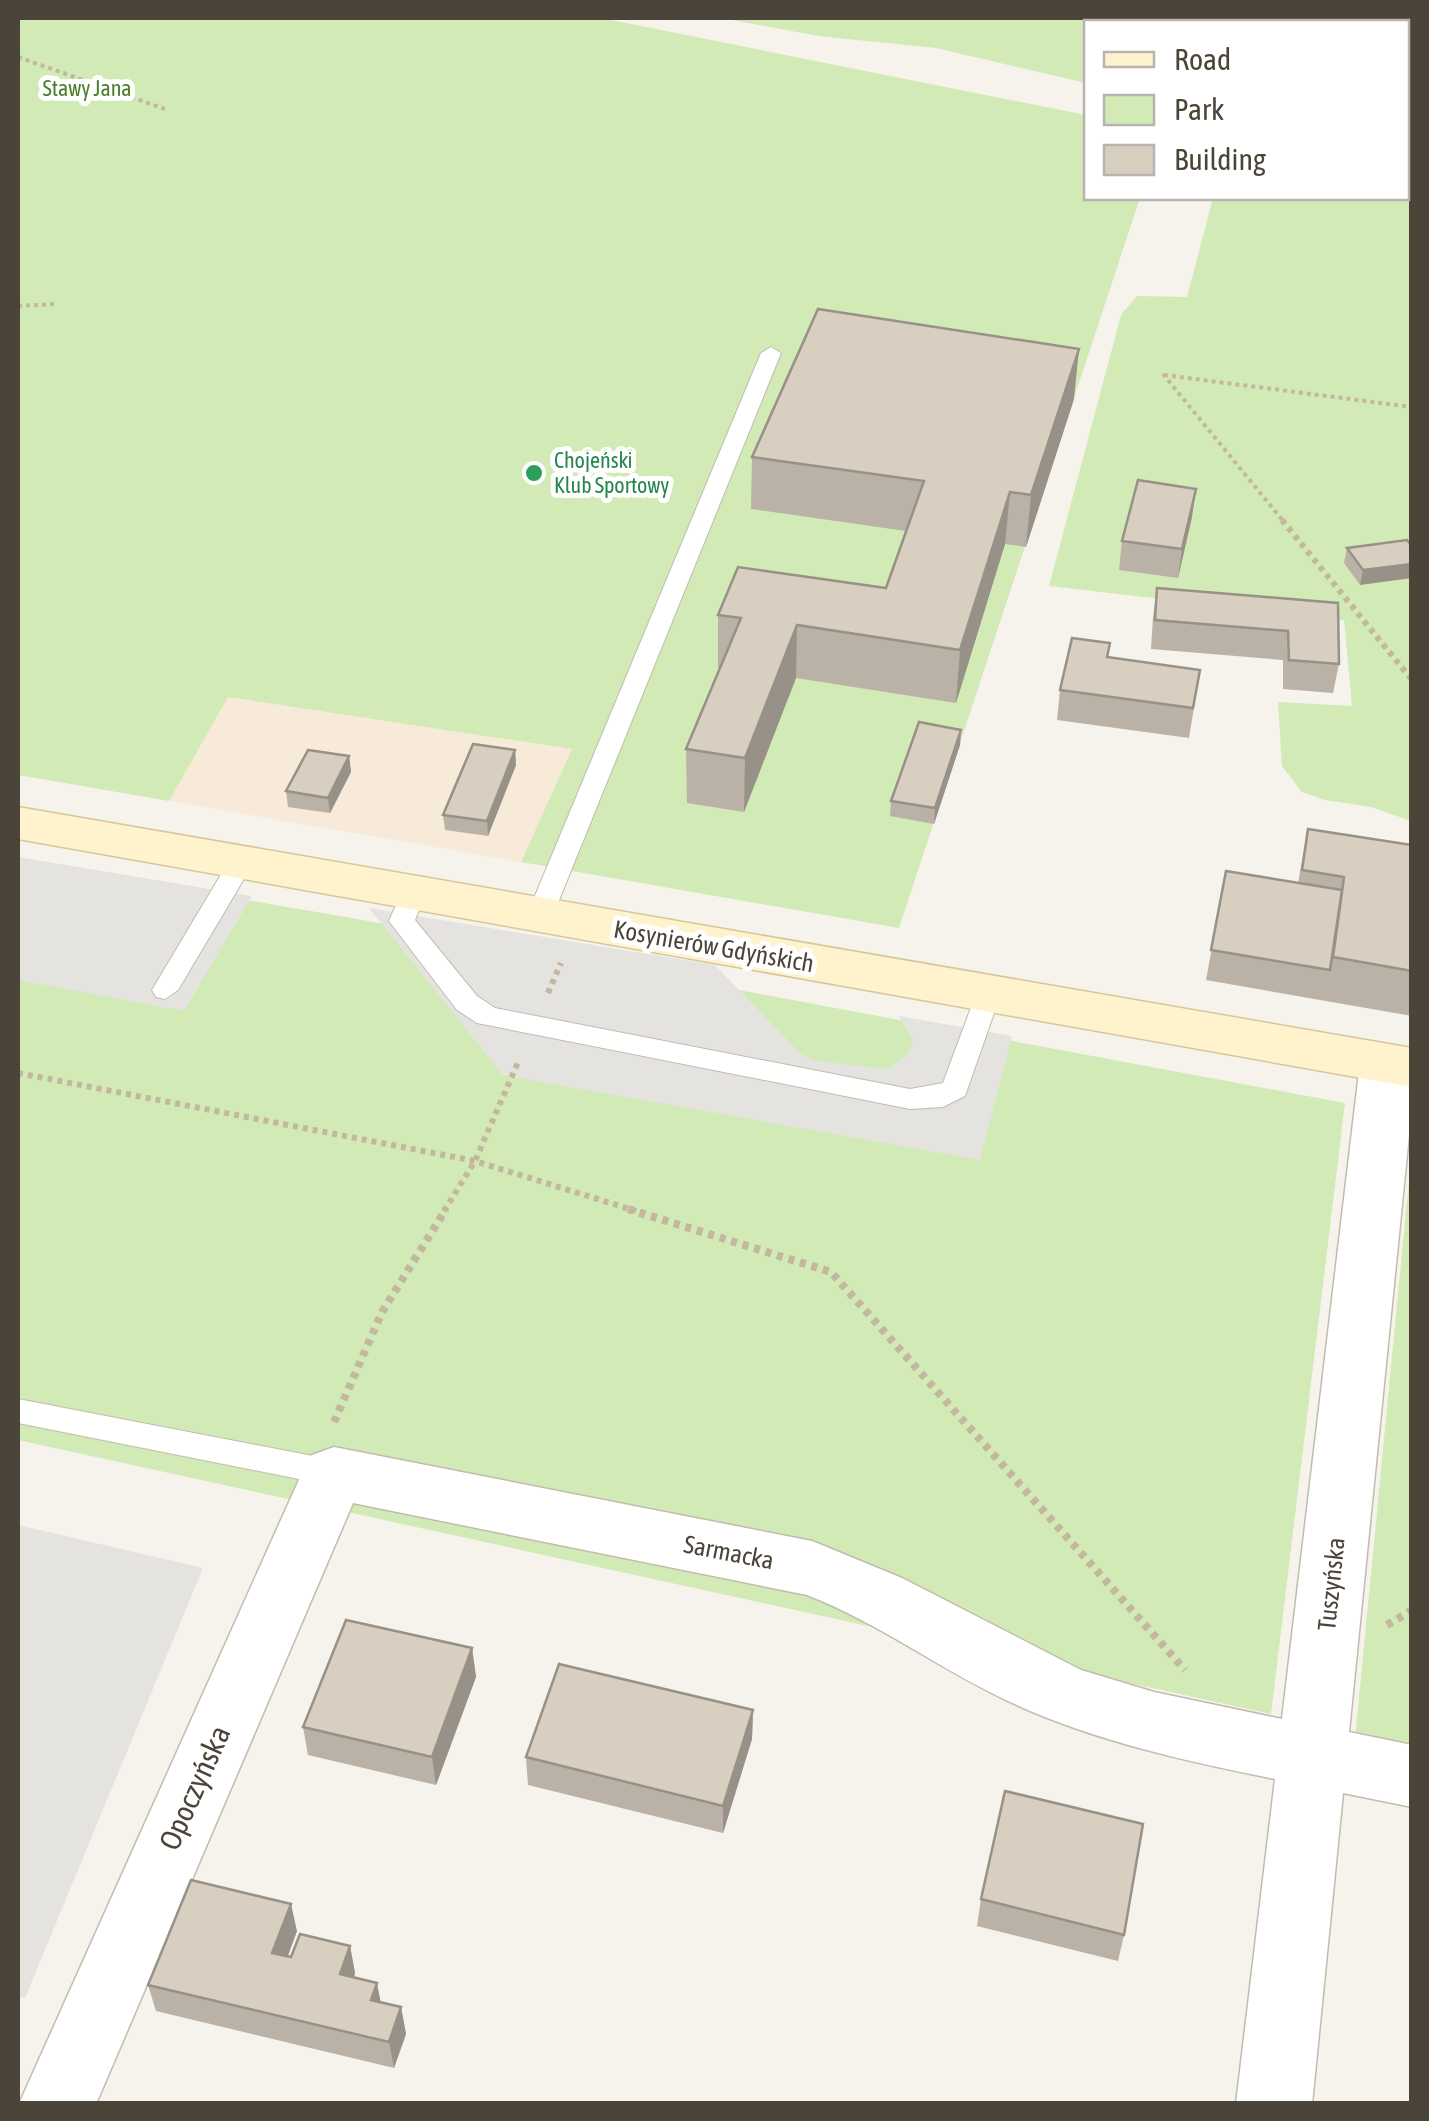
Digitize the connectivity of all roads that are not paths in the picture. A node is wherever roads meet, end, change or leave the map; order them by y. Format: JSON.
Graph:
{"nodes":[{"id":1,"x":771,"y":354,"type":"dead end"},
{"id":2,"x":18,"y":823,"type":"edge"},
{"id":3,"x":241,"y":862,"type":"junction"},
{"id":4,"x":413,"y":893,"type":"junction"},
{"id":5,"x":540,"y":915,"type":"junction"},
{"id":6,"x":165,"y":990,"type":"dead end"},
{"id":7,"x":988,"y":994,"type":"junction"},
{"id":8,"x":1400,"y":1066,"type":"edge"},
{"id":9,"x":18,"y":1412,"type":"edge"},
{"id":10,"x":334,"y":1472,"type":"junction"},
{"id":11,"x":1282,"y":1749,"type":"junction"},
{"id":12,"x":1412,"y":1776,"type":"edge"},
{"id":13,"x":57,"y":2104,"type":"edge"},
{"id":14,"x":1274,"y":2104,"type":"edge"}],
"edges":[{"from":1,"to":5,"type":"lane"},
{"from":2,"to":3,"type":"street","name":"Kosynierów Gdyńskich"},
{"from":3,"to":4,"type":"street","name":"Kosynierów Gdyńskich"},
{"from":3,"to":6,"type":"lane"},
{"from":4,"to":5,"type":"street","name":"Kosynierów Gdyńskich"},
{"from":4,"to":7,"type":"lane"},
{"from":5,"to":7,"type":"street","name":"Kosynierów Gdyńskich"},
{"from":7,"to":8,"type":"street","name":"Kosynierów Gdyńskich"},
{"from":8,"to":11,"type":"street","name":"Tuszyńska"},
{"from":9,"to":10,"type":"lane","name":"Sarmacka"},
{"from":10,"to":11,"type":"street","name":"Sarmacka"},
{"from":10,"to":13,"type":"street","name":"Opoczyńska"},
{"from":11,"to":12,"type":"street","name":"Sarmacka"},
{"from":11,"to":14,"type":"street","name":"Tuszyńska"}]}
